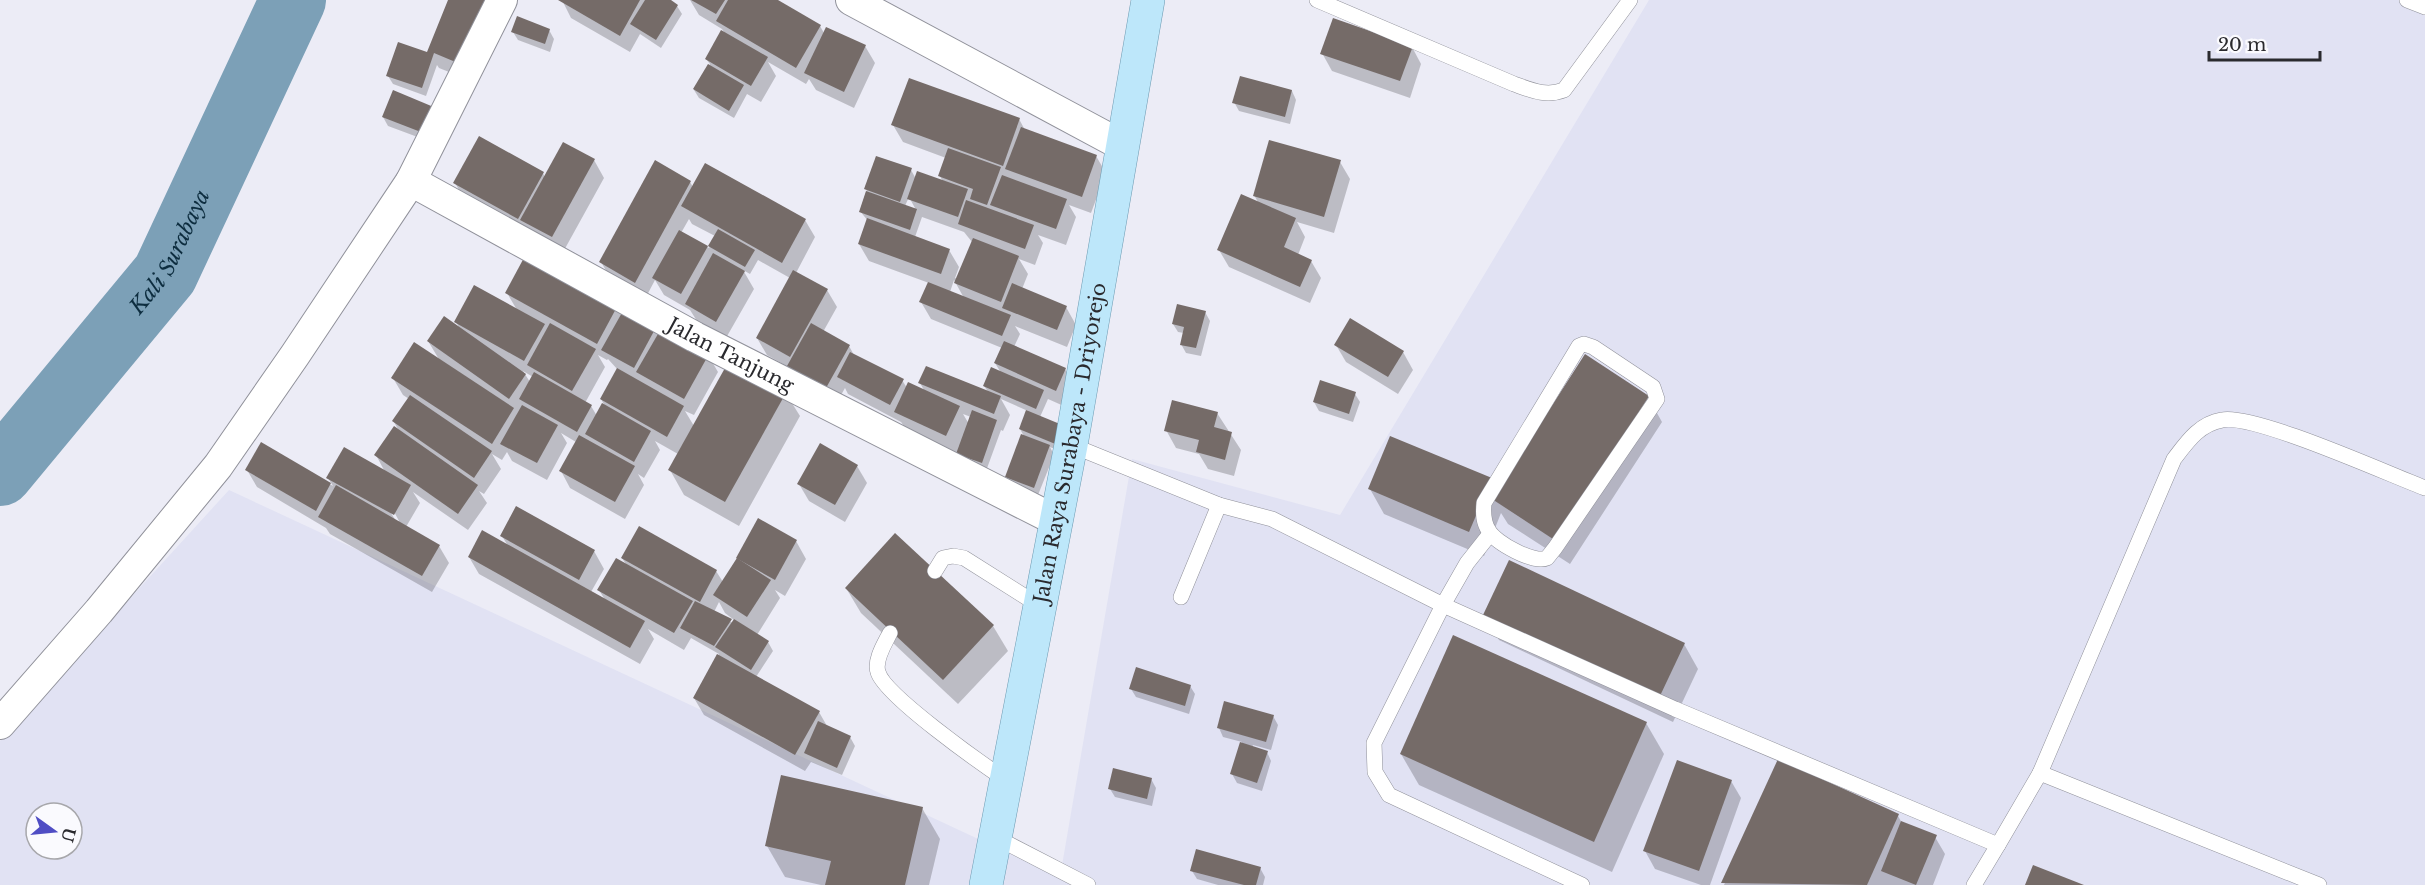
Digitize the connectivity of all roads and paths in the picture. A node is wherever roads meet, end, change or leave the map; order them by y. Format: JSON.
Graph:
{"nodes":[{"id":1,"x":502,"y":0,"type":"edge"},
{"id":2,"x":851,"y":0,"type":"edge"},
{"id":3,"x":1148,"y":0,"type":"edge"},
{"id":4,"x":1317,"y":0,"type":"edge"},
{"id":5,"x":1630,"y":0,"type":"edge"},
{"id":6,"x":2407,"y":0,"type":"edge"},
{"id":7,"x":2425,"y":7,"type":"edge"},
{"id":8,"x":1123,"y":146,"type":"junction"},
{"id":9,"x":411,"y":181,"type":"junction"},
{"id":10,"x":1071,"y":445,"type":"junction"},
{"id":11,"x":2425,"y":488,"type":"edge"},
{"id":12,"x":1220,"y":505,"type":"junction"},
{"id":13,"x":1057,"y":521,"type":"junction"},
{"id":14,"x":1490,"y":534,"type":"junction"},
{"id":15,"x":935,"y":571,"type":"dead end"},
{"id":16,"x":1181,"y":597,"type":"dead end"},
{"id":17,"x":1443,"y":605,"type":"junction"},
{"id":18,"x":1040,"y":606,"type":"junction"},
{"id":19,"x":890,"y":633,"type":"dead end"},
{"id":20,"x":0,"y":724,"type":"edge"},
{"id":21,"x":2040,"y":773,"type":"junction"},
{"id":22,"x":1006,"y":780,"type":"junction"},
{"id":23,"x":995,"y":837,"type":"junction"},
{"id":24,"x":1998,"y":846,"type":"junction"},
{"id":25,"x":986,"y":885,"type":"edge"},
{"id":26,"x":1088,"y":885,"type":"edge"},
{"id":27,"x":1582,"y":885,"type":"edge"},
{"id":28,"x":1974,"y":885,"type":"edge"},
{"id":29,"x":2319,"y":885,"type":"edge"}],
"edges":[{"from":1,"to":9,"type":"street"},
{"from":2,"to":8,"type":"street"},
{"from":3,"to":8,"type":"main road","name":"Jalan Raya Surabaya - Driyorejo"},
{"from":4,"to":5,"type":"lane"},
{"from":6,"to":7,"type":"lane"},
{"from":8,"to":10,"type":"main road","name":"Jalan Raya Surabaya - Driyorejo"},
{"from":9,"to":13,"type":"street","name":"Jalan Tanjung"},
{"from":9,"to":20,"type":"street"},
{"from":10,"to":12,"type":"lane"},
{"from":10,"to":13,"type":"main road","name":"Jalan Raya Surabaya - Driyorejo"},
{"from":11,"to":21,"type":"lane"},
{"from":12,"to":16,"type":"lane"},
{"from":12,"to":17,"type":"lane"},
{"from":13,"to":18,"type":"main road","name":"Jalan Raya Surabaya - Driyorejo"},
{"from":14,"to":14,"type":"lane"},
{"from":14,"to":17,"type":"lane"},
{"from":15,"to":18,"type":"lane"},
{"from":17,"to":24,"type":"lane"},
{"from":17,"to":27,"type":"lane"},
{"from":18,"to":22,"type":"main road","name":"Jalan Raya Surabaya - Driyorejo"},
{"from":19,"to":22,"type":"lane"},
{"from":21,"to":24,"type":"lane"},
{"from":21,"to":29,"type":"lane"},
{"from":22,"to":23,"type":"main road","name":"Jalan Raya Surabaya - Driyorejo"},
{"from":23,"to":25,"type":"main road","name":"Jalan Raya Surabaya - Driyorejo"},
{"from":23,"to":26,"type":"lane"},
{"from":24,"to":28,"type":"lane"}]}
